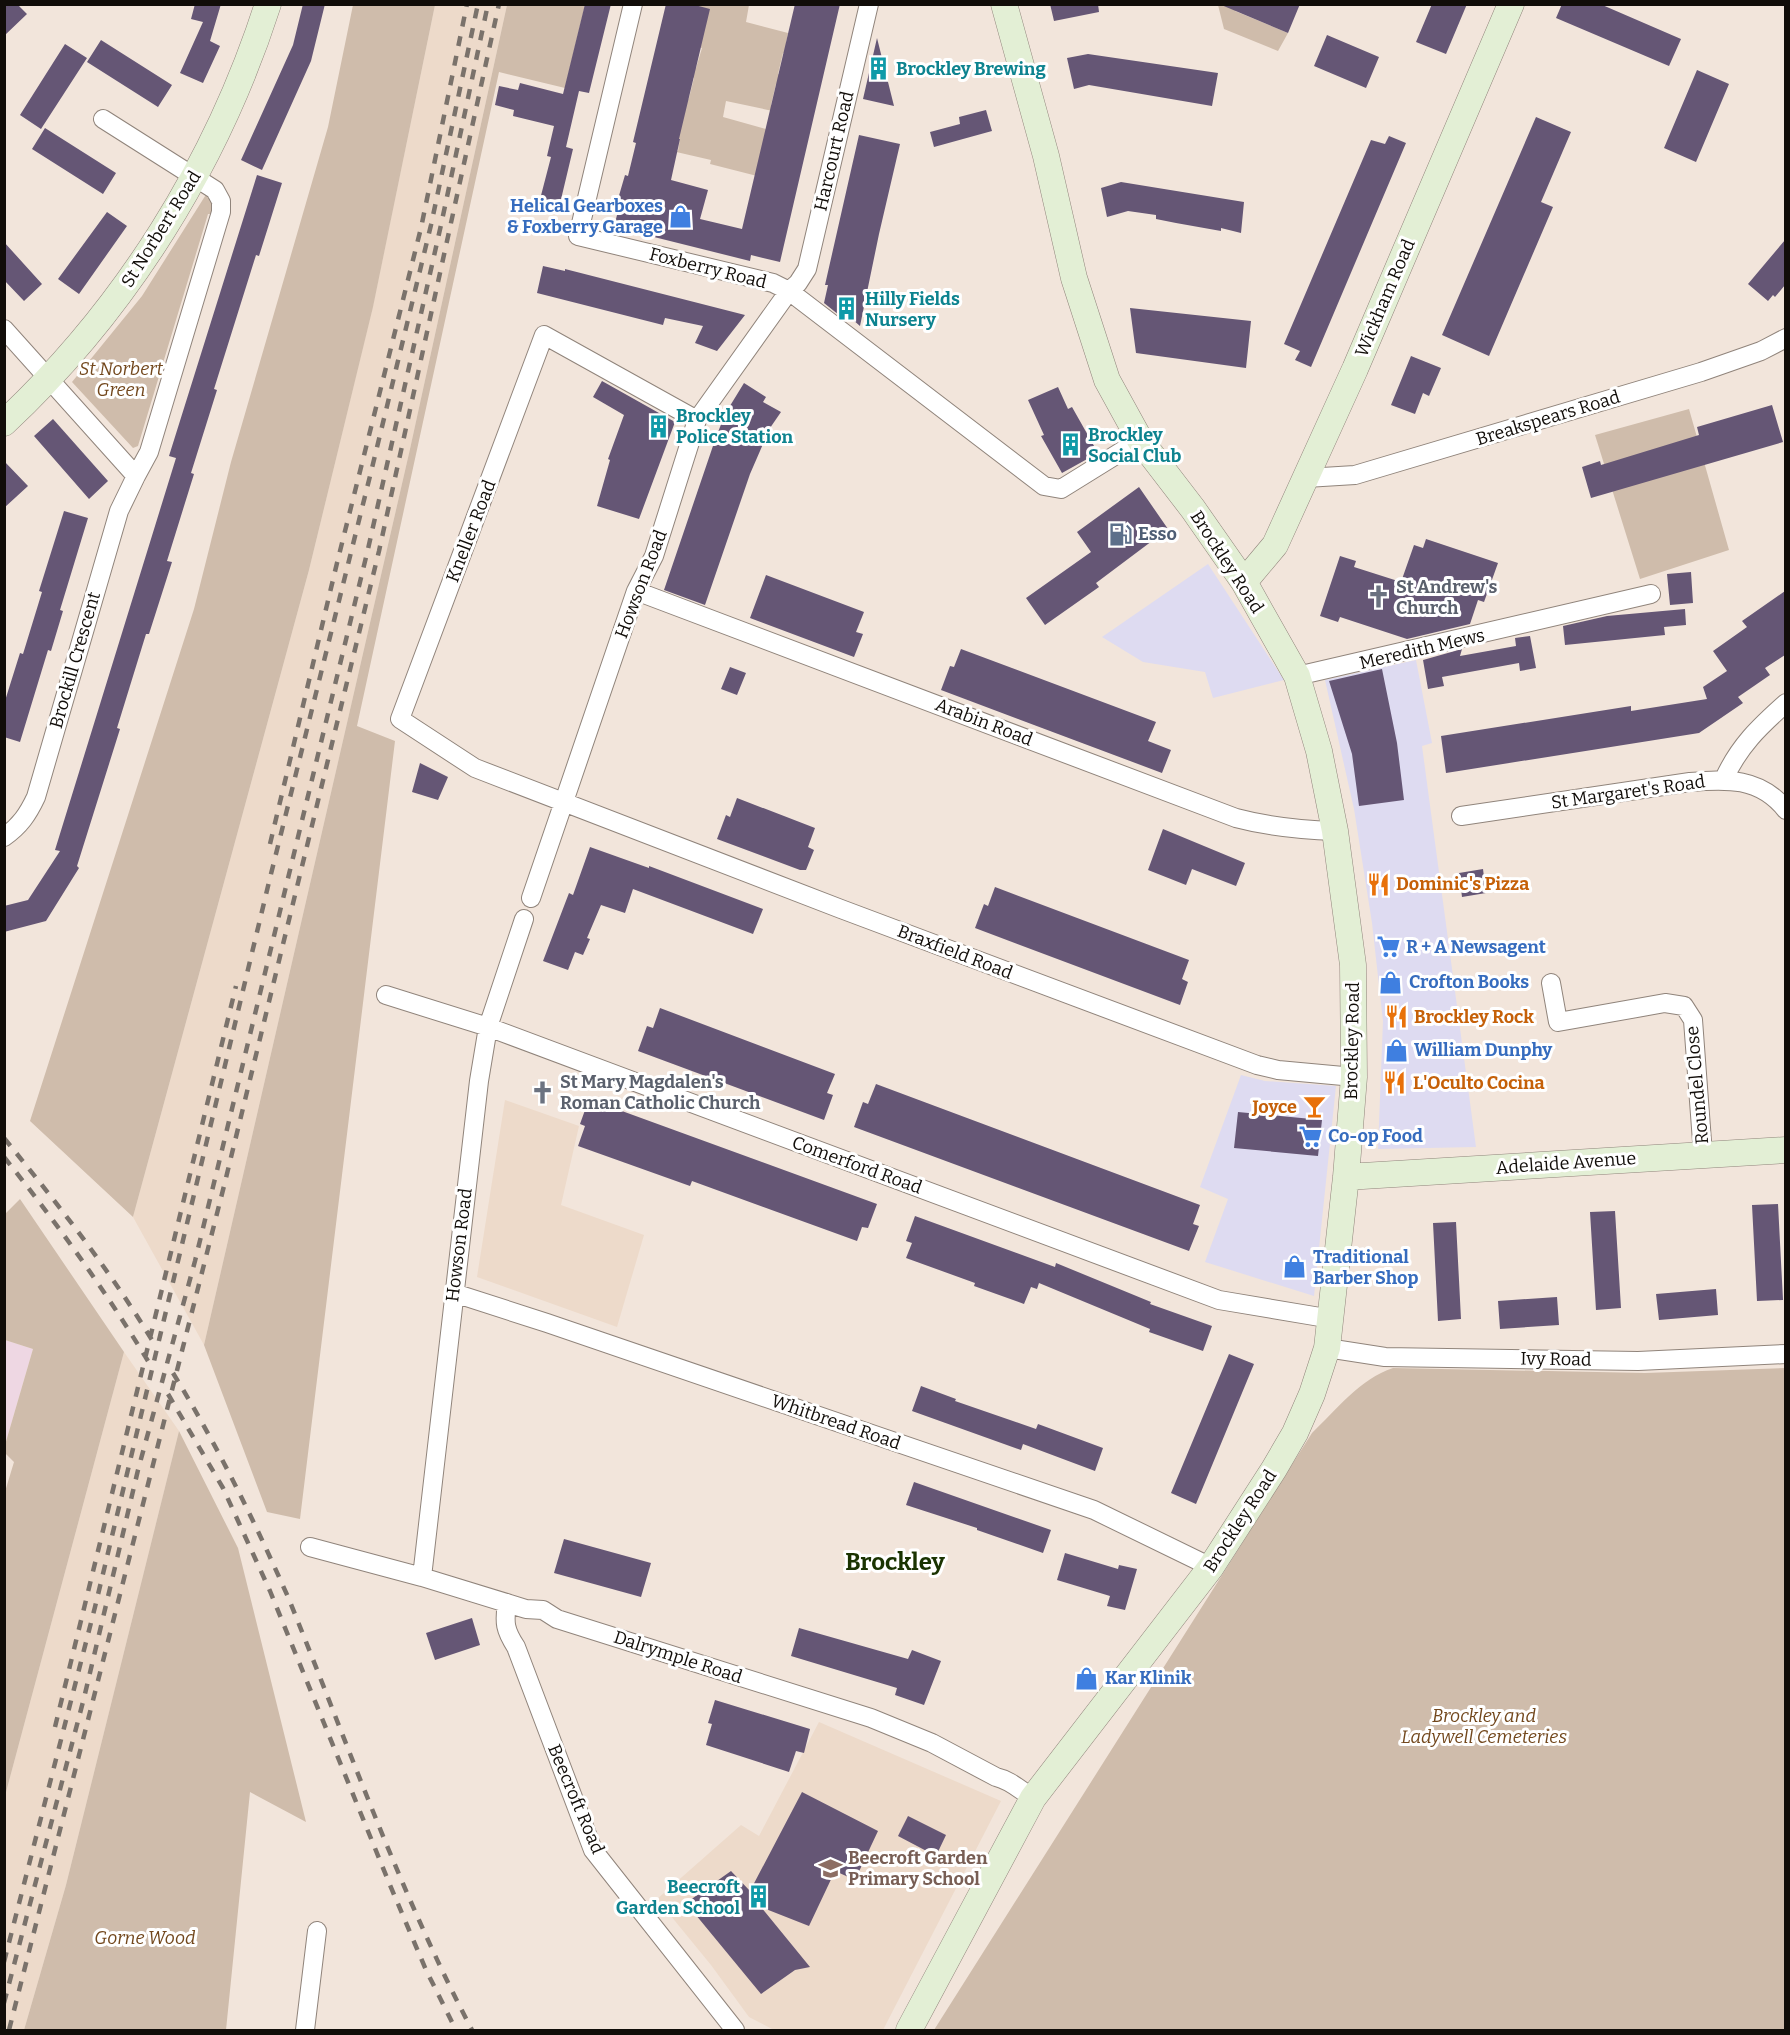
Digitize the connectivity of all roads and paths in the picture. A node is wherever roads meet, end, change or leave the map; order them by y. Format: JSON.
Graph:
{"nodes":[{"id":1,"x":268,"y":4,"type":"edge"},
{"id":2,"x":633,"y":4,"type":"edge"},
{"id":3,"x":869,"y":4,"type":"edge"},
{"id":4,"x":1004,"y":4,"type":"edge"},
{"id":5,"x":1511,"y":4,"type":"edge"},
{"id":6,"x":103,"y":118,"type":"dead end"},
{"id":7,"x":195,"y":178,"type":"junction"},
{"id":8,"x":789,"y":291,"type":"junction"},
{"id":9,"x":4,"y":329,"type":"edge"},
{"id":10,"x":1785,"y":338,"type":"edge"},
{"id":11,"x":49,"y":380,"type":"junction"},
{"id":12,"x":697,"y":420,"type":"junction"},
{"id":13,"x":4,"y":423,"type":"edge"},
{"id":14,"x":1140,"y":440,"type":"junction"},
{"id":15,"x":136,"y":476,"type":"junction"},
{"id":16,"x":1306,"y":478,"type":"junction"},
{"id":17,"x":1244,"y":582,"type":"junction"},
{"id":18,"x":636,"y":591,"type":"junction"},
{"id":19,"x":1651,"y":594,"type":"dead end"},
{"id":20,"x":1297,"y":676,"type":"junction"},
{"id":21,"x":1785,"y":703,"type":"edge"},
{"id":22,"x":1724,"y":779,"type":"junction"},
{"id":23,"x":562,"y":802,"type":"junction"},
{"id":24,"x":1785,"y":810,"type":"edge"},
{"id":25,"x":1461,"y":816,"type":"dead end"},
{"id":26,"x":1335,"y":831,"type":"junction"},
{"id":27,"x":4,"y":837,"type":"edge"},
{"id":28,"x":531,"y":898,"type":"dead end"},
{"id":29,"x":524,"y":918,"type":"dead end"},
{"id":30,"x":1551,"y":983,"type":"dead end"},
{"id":31,"x":387,"y":995,"type":"dead end"},
{"id":32,"x":488,"y":1027,"type":"junction"},
{"id":33,"x":1354,"y":1077,"type":"junction"},
{"id":34,"x":1785,"y":1150,"type":"edge"},
{"id":35,"x":1703,"y":1155,"type":"junction"},
{"id":36,"x":1346,"y":1177,"type":"junction"},
{"id":37,"x":454,"y":1293,"type":"junction"},
{"id":38,"x":1332,"y":1319,"type":"junction"},
{"id":39,"x":1327,"y":1348,"type":"junction"},
{"id":40,"x":1785,"y":1354,"type":"edge"},
{"id":41,"x":310,"y":1547,"type":"dead end"},
{"id":42,"x":1211,"y":1567,"type":"junction"},
{"id":43,"x":422,"y":1576,"type":"junction"},
{"id":44,"x":507,"y":1603,"type":"junction"},
{"id":45,"x":1033,"y":1798,"type":"junction"},
{"id":46,"x":318,"y":1931,"type":"dead end"},
{"id":47,"x":305,"y":2031,"type":"edge"},
{"id":48,"x":735,"y":2031,"type":"edge"},
{"id":49,"x":909,"y":2031,"type":"edge"}],
"edges":[{"from":1,"to":7,"type":"main road","name":"St Norbert Road"},
{"from":2,"to":8,"type":"street","name":"Foxberry Road"},
{"from":3,"to":8,"type":"street","name":"Harcourt Road"},
{"from":4,"to":14,"type":"main road","name":"Brockley Road"},
{"from":5,"to":16,"type":"main road","name":"Wickham Road"},
{"from":6,"to":7,"type":"street"},
{"from":7,"to":11,"type":"main road","name":"St Norbert Road"},
{"from":7,"to":15,"type":"street"},
{"from":8,"to":12,"type":"street","name":"Howson Road"},
{"from":8,"to":14,"type":"street","name":"Foxberry Road"},
{"from":9,"to":11,"type":"street"},
{"from":10,"to":16,"type":"street","name":"Breakspears Road"},
{"from":11,"to":13,"type":"main road","name":"St Norbert Road"},
{"from":11,"to":15,"type":"street"},
{"from":12,"to":18,"type":"street","name":"Howson Road"},
{"from":12,"to":23,"type":"street","name":"Kneller Road"},
{"from":14,"to":17,"type":"main road","name":"Brockley Road"},
{"from":15,"to":27,"type":"street","name":"Brockill Crescent"},
{"from":16,"to":17,"type":"main road","name":"Wickham Road"},
{"from":17,"to":20,"type":"main road","name":"Brockley Road"},
{"from":18,"to":23,"type":"street","name":"Howson Road"},
{"from":18,"to":26,"type":"street","name":"Arabin Road"},
{"from":19,"to":20,"type":"street","name":"Meredith Mews"},
{"from":20,"to":26,"type":"main road","name":"Brockley Road"},
{"from":21,"to":22,"type":"street"},
{"from":22,"to":24,"type":"street","name":"St Margaret's Road"},
{"from":22,"to":25,"type":"street","name":"St Margaret's Road"},
{"from":23,"to":28,"type":"street","name":"Howson Road"},
{"from":23,"to":33,"type":"street","name":"Braxfield Road"},
{"from":26,"to":33,"type":"main road","name":"Brockley Road"},
{"from":29,"to":32,"type":"street","name":"Howson Road"},
{"from":30,"to":35,"type":"street","name":"Roundel Close"},
{"from":31,"to":32,"type":"street","name":"Comerford Road"},
{"from":32,"to":37,"type":"street","name":"Howson Road"},
{"from":32,"to":38,"type":"street","name":"Comerford Road"},
{"from":33,"to":36,"type":"main road","name":"Brockley Road"},
{"from":34,"to":35,"type":"main road","name":"Adelaide Avenue"},
{"from":35,"to":36,"type":"main road","name":"Adelaide Avenue"},
{"from":36,"to":38,"type":"main road","name":"Brockley Road"},
{"from":37,"to":42,"type":"street","name":"Whitbread Road"},
{"from":37,"to":43,"type":"street","name":"Howson Road"},
{"from":38,"to":39,"type":"main road","name":"Brockley Road"},
{"from":39,"to":40,"type":"street","name":"Ivy Road"},
{"from":39,"to":42,"type":"main road","name":"Brockley Road"},
{"from":41,"to":43,"type":"street","name":"Dalrymple Road"},
{"from":42,"to":45,"type":"main road","name":"Brockley Road"},
{"from":43,"to":44,"type":"street","name":"Dalrymple Road"},
{"from":44,"to":45,"type":"street","name":"Dalrymple Road"},
{"from":44,"to":48,"type":"street","name":"Beecroft Road"},
{"from":45,"to":49,"type":"main road","name":"Brockley Road"},
{"from":46,"to":47,"type":"street"}]}
